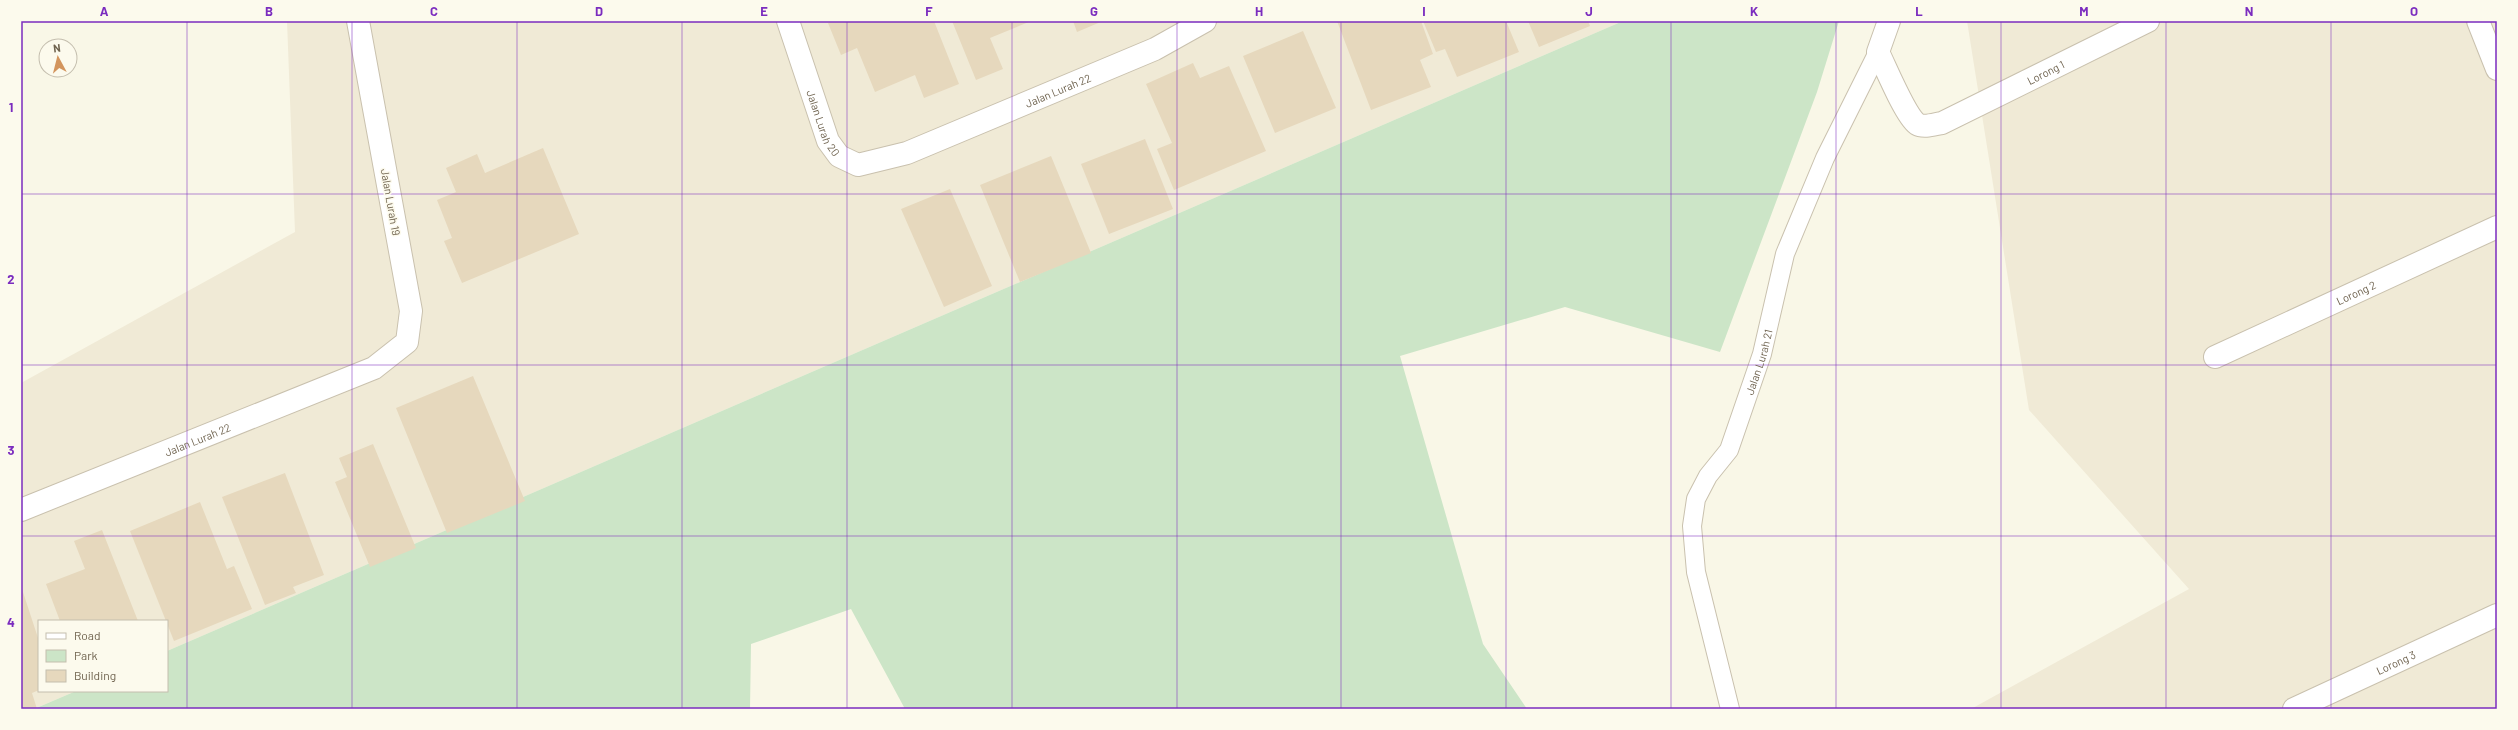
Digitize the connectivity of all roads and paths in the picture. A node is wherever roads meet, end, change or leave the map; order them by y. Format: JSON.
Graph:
{"nodes":[{"id":1,"x":358,"y":21,"type":"edge"},
{"id":2,"x":788,"y":21,"type":"edge"},
{"id":3,"x":1205,"y":21,"type":"edge"},
{"id":4,"x":1889,"y":21,"type":"edge"},
{"id":5,"x":2148,"y":21,"type":"edge"},
{"id":6,"x":2478,"y":21,"type":"edge"},
{"id":7,"x":1878,"y":52,"type":"junction"},
{"id":8,"x":2497,"y":69,"type":"edge"},
{"id":9,"x":907,"y":152,"type":"joint"},
{"id":10,"x":2497,"y":227,"type":"edge"},
{"id":11,"x":2215,"y":357,"type":"dead end"},
{"id":12,"x":374,"y":368,"type":"joint"},
{"id":13,"x":21,"y":510,"type":"edge"},
{"id":14,"x":2497,"y":615,"type":"edge"},
{"id":15,"x":1730,"y":709,"type":"edge"},
{"id":16,"x":2294,"y":709,"type":"edge"}],
"edges":[{"from":1,"to":12,"type":"street","name":"Jalan Lurah 19"},
{"from":2,"to":9,"type":"street","name":"Jalan Lurah 20"},
{"from":3,"to":9,"type":"street","name":"Jalan Lurah 22"},
{"from":4,"to":7,"type":"street","name":"Jalan Lurah 21"},
{"from":5,"to":7,"type":"street","name":"Lorong 1"},
{"from":6,"to":8,"type":"street"},
{"from":7,"to":15,"type":"lane","name":"Jalan Lurah 21"},
{"from":10,"to":11,"type":"street","name":"Lorong 2"},
{"from":12,"to":13,"type":"street","name":"Jalan Lurah 22"},
{"from":14,"to":16,"type":"street","name":"Lorong 3"}]}
